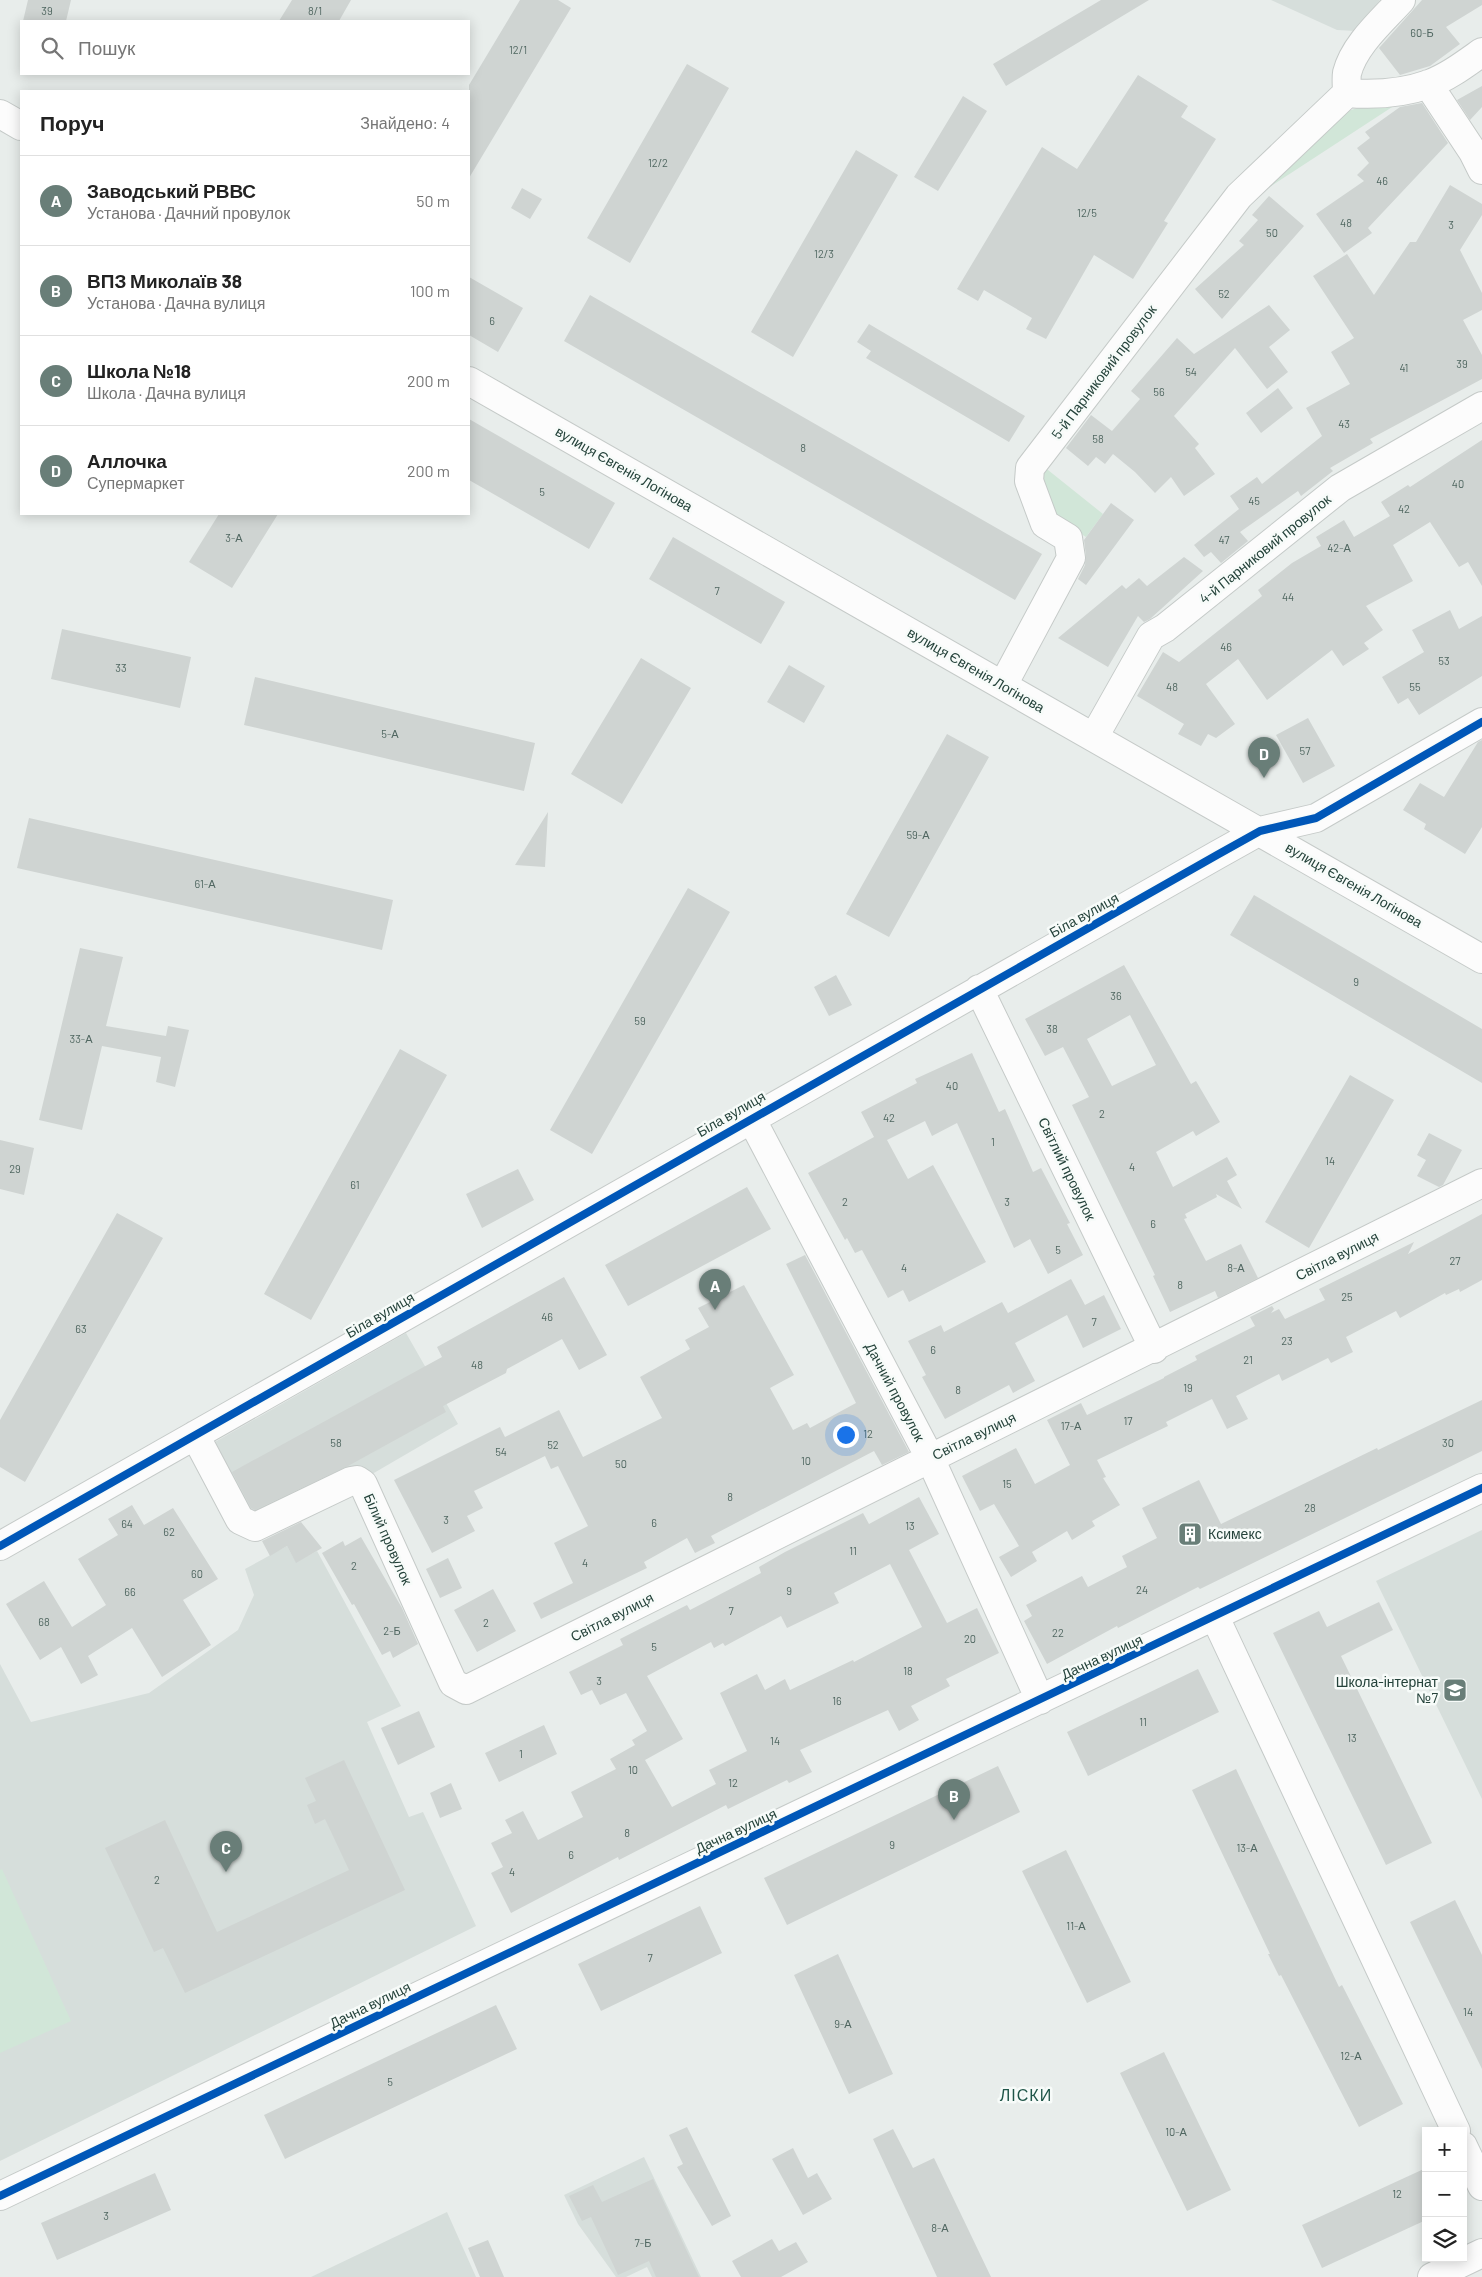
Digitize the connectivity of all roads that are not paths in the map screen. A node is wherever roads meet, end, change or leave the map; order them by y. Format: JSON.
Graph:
{"nodes":[{"id":1,"x":1401,"y":0,"type":"edge"},
{"id":2,"x":1482,"y":52,"type":"edge"},
{"id":3,"x":1428,"y":84,"type":"junction"},
{"id":4,"x":1347,"y":93,"type":"junction"},
{"id":5,"x":0,"y":114,"type":"edge"},
{"id":6,"x":20,"y":125,"type":"edge"},
{"id":7,"x":1482,"y":170,"type":"edge"},
{"id":8,"x":470,"y":382,"type":"edge"},
{"id":9,"x":1482,"y":406,"type":"edge"},
{"id":10,"x":1003,"y":685,"type":"junction"},
{"id":11,"x":1482,"y":722,"type":"edge"},
{"id":12,"x":1094,"y":737,"type":"junction"},
{"id":13,"x":1260,"y":831,"type":"junction"},
{"id":14,"x":1482,"y":959,"type":"edge"},
{"id":15,"x":979,"y":989,"type":"junction"},
{"id":16,"x":751,"y":1118,"type":"junction"},
{"id":17,"x":1482,"y":1183,"type":"edge"},
{"id":18,"x":1154,"y":1350,"type":"junction"},
{"id":19,"x":195,"y":1435,"type":"junction"},
{"id":20,"x":930,"y":1458,"type":"junction"},
{"id":21,"x":1482,"y":1488,"type":"edge"},
{"id":22,"x":0,"y":1546,"type":"edge"},
{"id":23,"x":1215,"y":1617,"type":"junction"},
{"id":24,"x":466,"y":1690,"type":"joint"},
{"id":25,"x":1040,"y":1700,"type":"junction"},
{"id":26,"x":1454,"y":2127,"type":"edge"},
{"id":27,"x":1467,"y":2154,"type":"edge"},
{"id":28,"x":1482,"y":2186,"type":"edge"},
{"id":29,"x":0,"y":2196,"type":"edge"},
{"id":30,"x":1482,"y":2253,"type":"edge"},
{"id":31,"x":1432,"y":2277,"type":"edge"}],
"edges":[{"from":1,"to":4,"type":"street"},
{"from":2,"to":3,"type":"street"},
{"from":3,"to":4,"type":"street"},
{"from":3,"to":7,"type":"street"},
{"from":4,"to":10,"type":"street","name":"5-й Парниковий провулок"},
{"from":5,"to":6,"type":"street"},
{"from":8,"to":10,"type":"street","name":"вулиця Євгенія Логінова"},
{"from":9,"to":12,"type":"street","name":"4-й Парниковий провулок"},
{"from":10,"to":12,"type":"street","name":"вулиця Євгенія Логінова"},
{"from":11,"to":13,"type":"street","name":"Біла вулиця"},
{"from":12,"to":13,"type":"street","name":"вулиця Євгенія Логінова"},
{"from":13,"to":14,"type":"street","name":"вулиця Євгенія Логінова"},
{"from":13,"to":15,"type":"street","name":"Біла вулиця"},
{"from":15,"to":16,"type":"street","name":"Біла вулиця"},
{"from":15,"to":18,"type":"street","name":"Світлий провулок"},
{"from":16,"to":19,"type":"street","name":"Біла вулиця"},
{"from":16,"to":20,"type":"street","name":"Дачний провулок"},
{"from":17,"to":18,"type":"street","name":"Світла вулиця"},
{"from":18,"to":20,"type":"street","name":"Світла вулиця"},
{"from":19,"to":22,"type":"street","name":"Біла вулиця"},
{"from":19,"to":24,"type":"street","name":"Білий провулок"},
{"from":20,"to":24,"type":"street","name":"Світла вулиця"},
{"from":20,"to":25,"type":"street","name":"Дачний провулок"},
{"from":21,"to":23,"type":"street","name":"Дачна вулиця"},
{"from":23,"to":25,"type":"street","name":"Дачна вулиця"},
{"from":23,"to":26,"type":"street"},
{"from":25,"to":29,"type":"street","name":"Дачна вулиця"},
{"from":27,"to":28,"type":"street"},
{"from":30,"to":31,"type":"street"}]}
